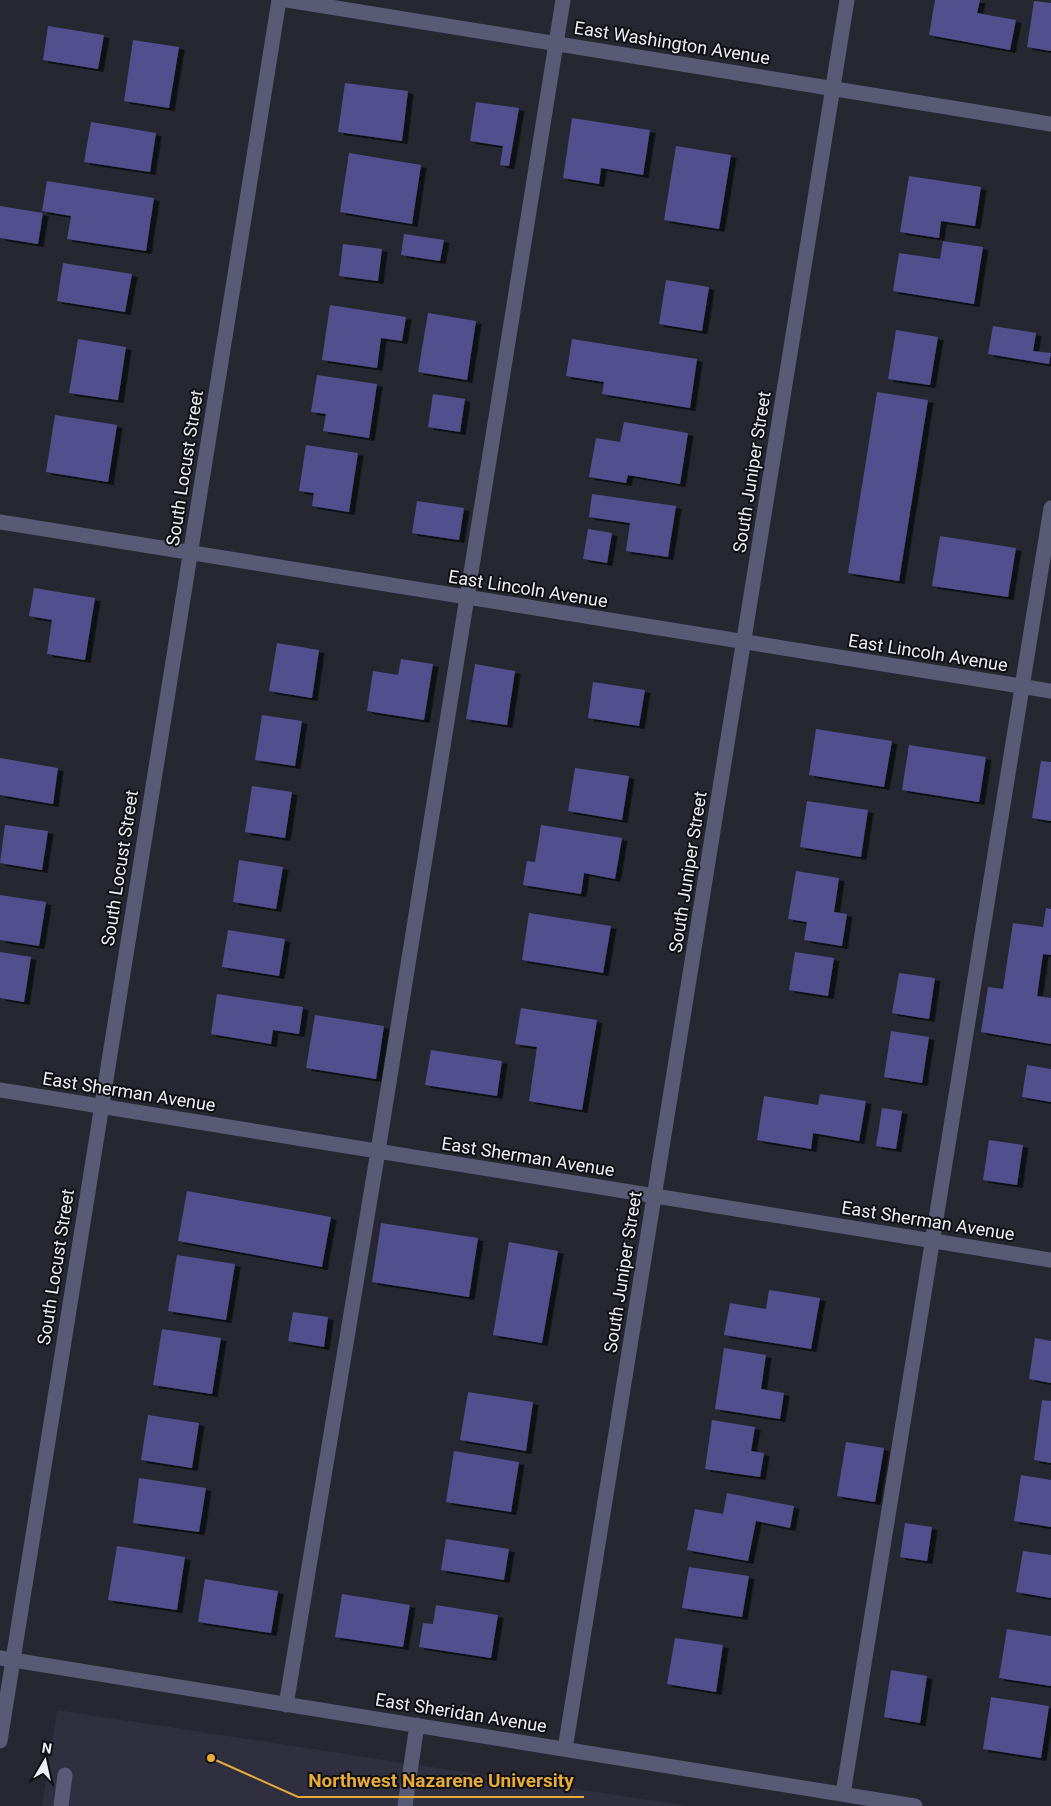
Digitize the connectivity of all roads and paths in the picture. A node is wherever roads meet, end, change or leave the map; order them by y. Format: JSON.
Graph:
{"nodes":[{"id":1,"x":279,"y":0,"type":"edge"},
{"id":2,"x":287,"y":0,"type":"edge"},
{"id":3,"x":563,"y":0,"type":"edge"},
{"id":4,"x":847,"y":0,"type":"edge"},
{"id":5,"x":557,"y":44,"type":"junction"},
{"id":6,"x":833,"y":89,"type":"junction"},
{"id":7,"x":1051,"y":124,"type":"edge"},
{"id":8,"x":1051,"y":508,"type":"edge"},
{"id":9,"x":0,"y":522,"type":"edge"},
{"id":10,"x":191,"y":553,"type":"junction"},
{"id":11,"x":467,"y":598,"type":"junction"},
{"id":12,"x":744,"y":642,"type":"junction"},
{"id":13,"x":1023,"y":687,"type":"junction"},
{"id":14,"x":1051,"y":692,"type":"edge"},
{"id":15,"x":0,"y":1090,"type":"edge"},
{"id":16,"x":101,"y":1106,"type":"junction"},
{"id":17,"x":378,"y":1151,"type":"junction"},
{"id":18,"x":655,"y":1196,"type":"junction"},
{"id":19,"x":933,"y":1241,"type":"junction"},
{"id":20,"x":1051,"y":1260,"type":"edge"},
{"id":21,"x":6,"y":1659,"type":"edge"},
{"id":22,"x":286,"y":1705,"type":"junction"},
{"id":23,"x":417,"y":1725,"type":"junction"},
{"id":24,"x":0,"y":1741,"type":"edge"},
{"id":25,"x":565,"y":1749,"type":"junction"},
{"id":26,"x":65,"y":1775,"type":"dead end"},
{"id":27,"x":843,"y":1794,"type":"junction"},
{"id":28,"x":61,"y":1806,"type":"edge"},
{"id":29,"x":405,"y":1806,"type":"edge"},
{"id":30,"x":915,"y":1806,"type":"edge"}],
"edges":[{"from":1,"to":10,"type":"street","name":"South Locust Street"},
{"from":2,"to":5,"type":"street","name":"East Washington Avenue"},
{"from":3,"to":5,"type":"street"},
{"from":4,"to":6,"type":"street","name":"South Juniper Street"},
{"from":5,"to":6,"type":"street","name":"East Washington Avenue"},
{"from":5,"to":11,"type":"street"},
{"from":6,"to":7,"type":"street","name":"East Washington Avenue"},
{"from":6,"to":12,"type":"street","name":"South Juniper Street"},
{"from":8,"to":13,"type":"street"},
{"from":9,"to":10,"type":"street","name":"East Lincoln Avenue"},
{"from":10,"to":11,"type":"street","name":"East Lincoln Avenue"},
{"from":10,"to":16,"type":"street","name":"South Locust Street"},
{"from":11,"to":12,"type":"street","name":"East Lincoln Avenue"},
{"from":11,"to":17,"type":"street"},
{"from":12,"to":13,"type":"street","name":"East Lincoln Avenue"},
{"from":12,"to":18,"type":"street","name":"South Juniper Street"},
{"from":13,"to":14,"type":"street","name":"East Lincoln Avenue"},
{"from":13,"to":19,"type":"street"},
{"from":15,"to":16,"type":"street","name":"East Sherman Avenue"},
{"from":16,"to":17,"type":"street","name":"East Sherman Avenue"},
{"from":16,"to":21,"type":"street","name":"South Locust Street"},
{"from":17,"to":18,"type":"street","name":"East Sherman Avenue"},
{"from":17,"to":22,"type":"street"},
{"from":18,"to":19,"type":"street","name":"East Sherman Avenue"},
{"from":18,"to":25,"type":"street","name":"South Juniper Street"},
{"from":19,"to":20,"type":"street","name":"East Sherman Avenue"},
{"from":19,"to":27,"type":"street"},
{"from":21,"to":22,"type":"street","name":"East Sheridan Avenue"},
{"from":21,"to":24,"type":"street","name":"South Locust Street"},
{"from":22,"to":23,"type":"street","name":"East Sheridan Avenue"},
{"from":23,"to":25,"type":"street","name":"East Sheridan Avenue"},
{"from":23,"to":29,"type":"street"},
{"from":25,"to":27,"type":"street","name":"East Sheridan Avenue"},
{"from":26,"to":28,"type":"street"},
{"from":27,"to":30,"type":"street","name":"East Sheridan Avenue"}]}
